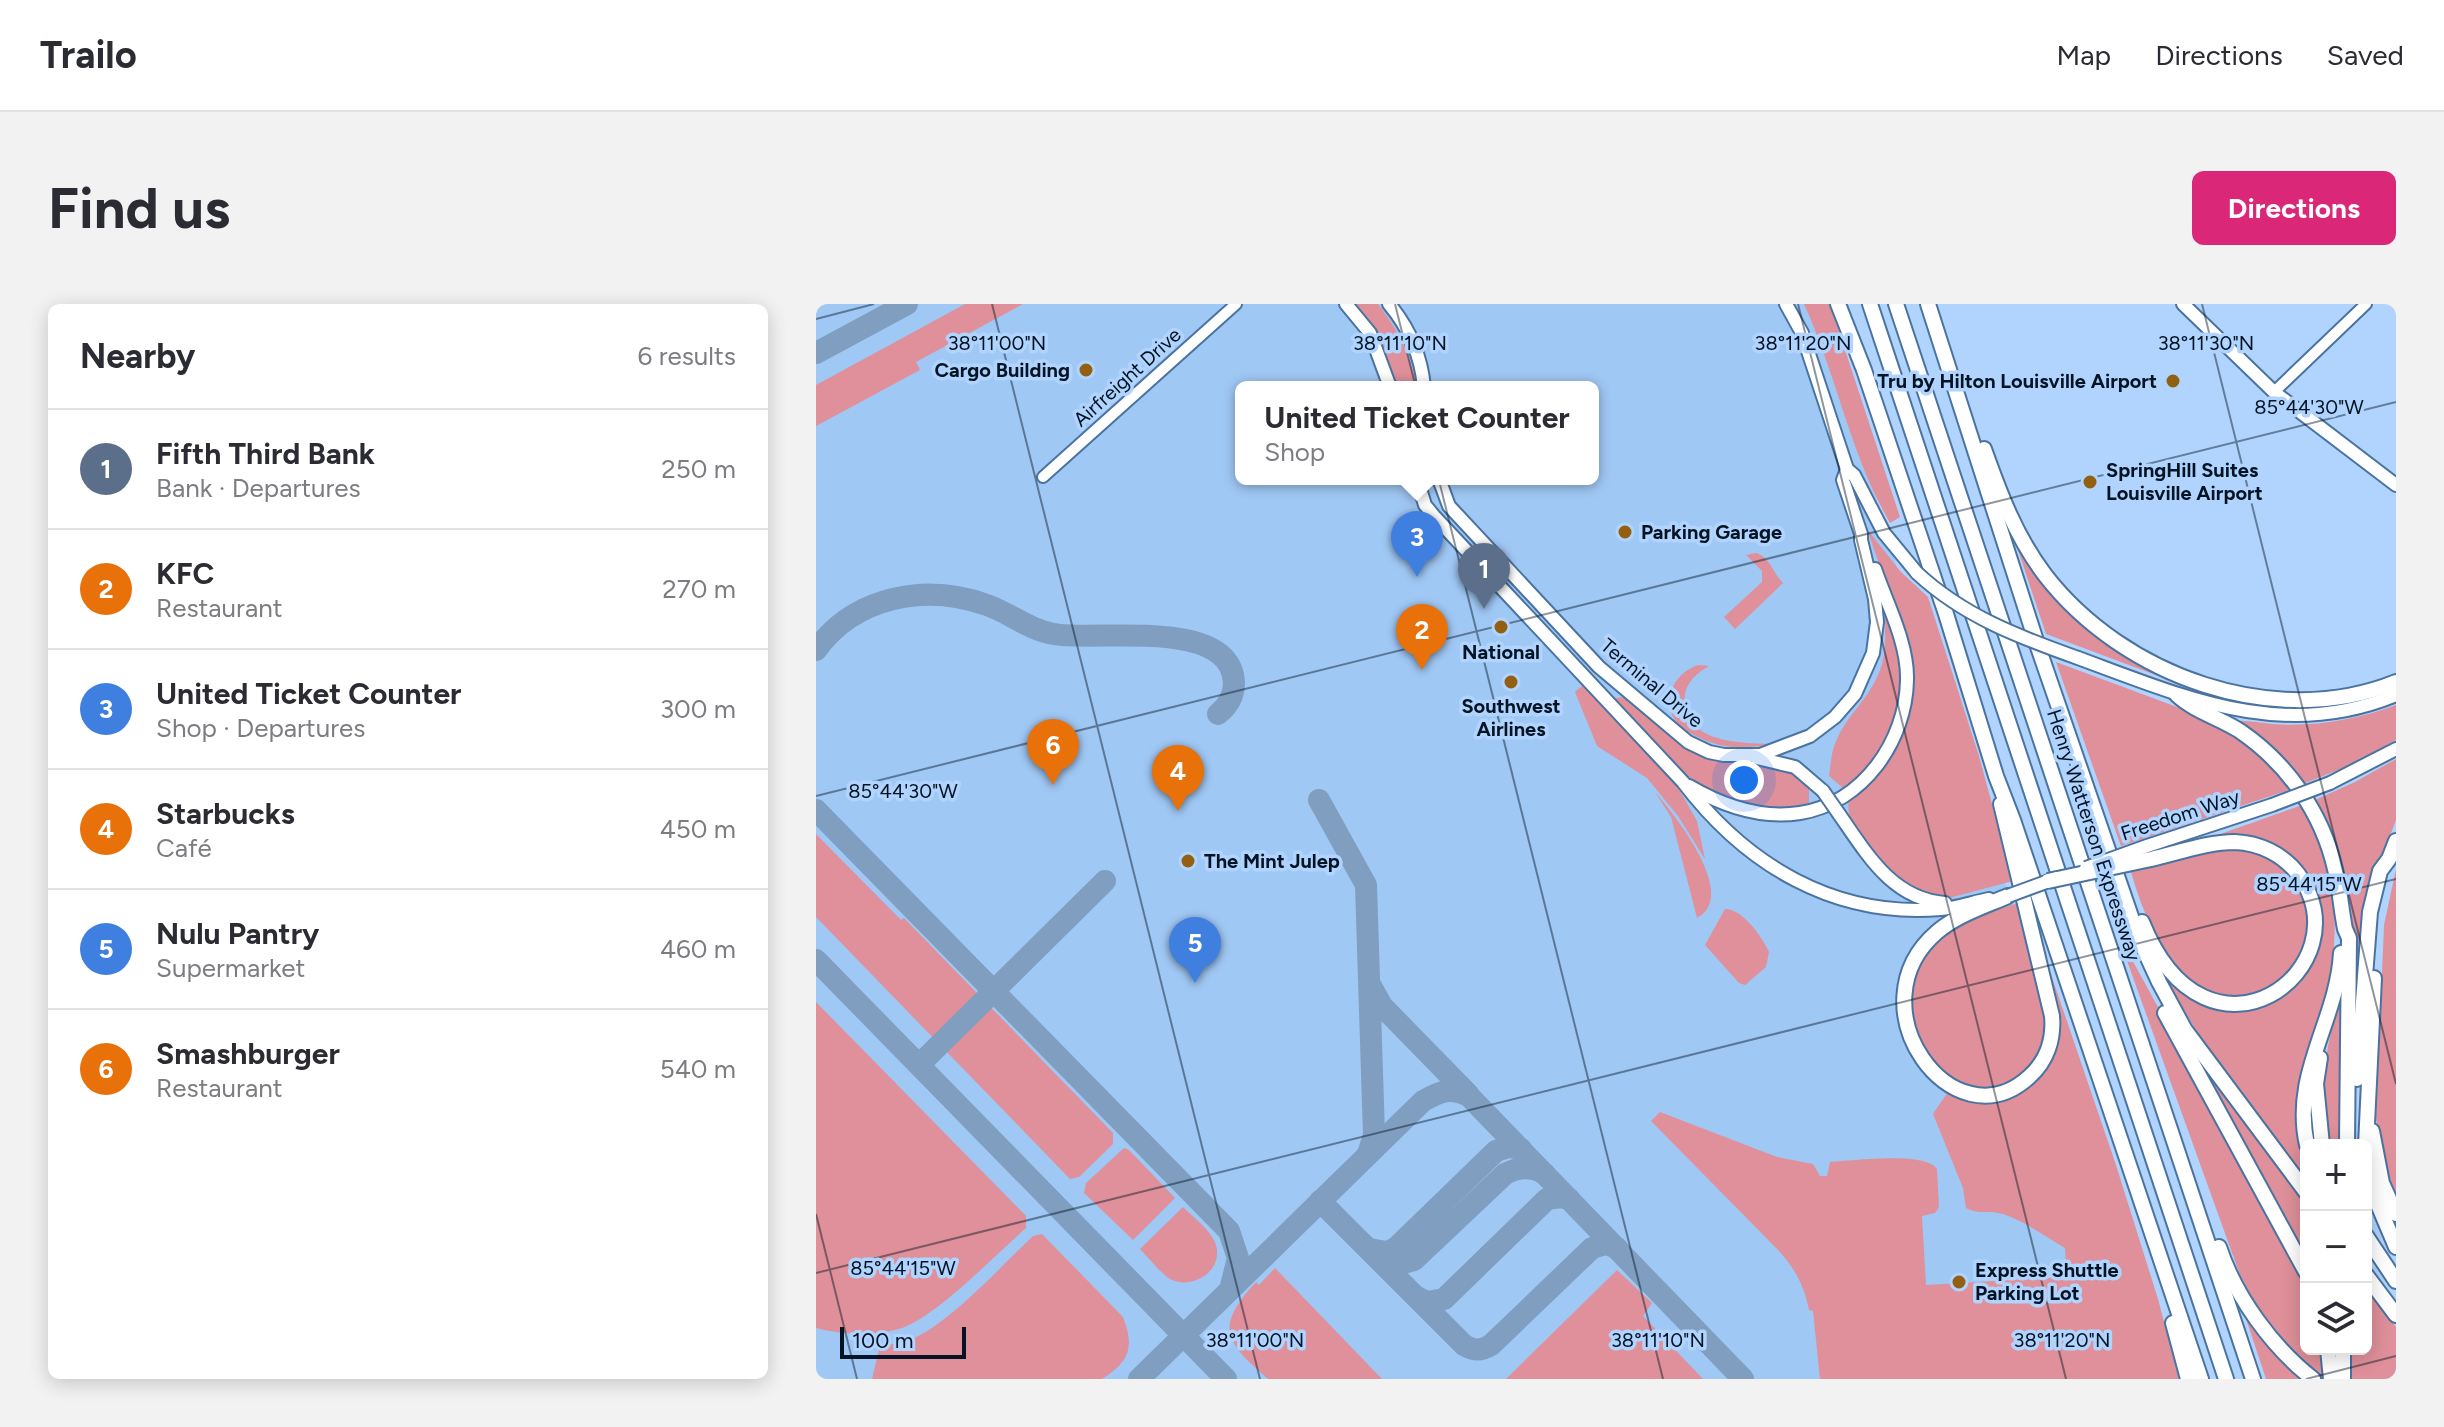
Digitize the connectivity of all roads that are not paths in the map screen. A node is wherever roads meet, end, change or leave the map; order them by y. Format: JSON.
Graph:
{"nodes":[{"id":1,"x":1236,"y":304,"type":"edge"},
{"id":2,"x":1346,"y":304,"type":"edge"},
{"id":3,"x":1389,"y":304,"type":"edge"},
{"id":4,"x":1786,"y":304,"type":"edge"},
{"id":5,"x":1838,"y":304,"type":"edge"},
{"id":6,"x":1846,"y":304,"type":"edge"},
{"id":7,"x":1870,"y":304,"type":"edge"},
{"id":8,"x":1896,"y":304,"type":"edge"},
{"id":9,"x":1928,"y":304,"type":"edge"},
{"id":10,"x":2183,"y":304,"type":"edge"},
{"id":11,"x":2366,"y":304,"type":"edge"},
{"id":12,"x":1864,"y":370,"type":"junction"},
{"id":13,"x":1388,"y":381,"type":"edge"},
{"id":14,"x":1423,"y":381,"type":"edge"},
{"id":15,"x":2274,"y":392,"type":"junction"},
{"id":16,"x":1962,"y":407,"type":"junction"},
{"id":17,"x":1847,"y":469,"type":"junction"},
{"id":18,"x":1043,"y":477,"type":"dead end"},
{"id":19,"x":1419,"y":485,"type":"edge"},
{"id":20,"x":1441,"y":485,"type":"edge"},
{"id":21,"x":2396,"y":485,"type":"edge"},
{"id":22,"x":1861,"y":534,"type":"junction"},
{"id":23,"x":2396,"y":682,"type":"edge"},
{"id":24,"x":2177,"y":695,"type":"junction"},
{"id":25,"x":2396,"y":695,"type":"edge"},
{"id":26,"x":2396,"y":749,"type":"edge"},
{"id":27,"x":1742,"y":756,"type":"junction"},
{"id":28,"x":1996,"y":776,"type":"junction"},
{"id":29,"x":1683,"y":782,"type":"junction"},
{"id":30,"x":2396,"y":841,"type":"edge"},
{"id":31,"x":2149,"y":853,"type":"junction"},
{"id":32,"x":2389,"y":859,"type":"junction"},
{"id":33,"x":2114,"y":865,"type":"junction"},
{"id":34,"x":2048,"y":881,"type":"joint"},
{"id":35,"x":2008,"y":896,"type":"junction"},
{"id":36,"x":2124,"y":897,"type":"junction"},
{"id":37,"x":1971,"y":902,"type":"junction"},
{"id":38,"x":2345,"y":929,"type":"junction"},
{"id":39,"x":2327,"y":1018,"type":"junction"},
{"id":40,"x":2142,"y":1042,"type":"junction"},
{"id":41,"x":2105,"y":1097,"type":"junction"},
{"id":42,"x":2368,"y":1098,"type":"junction"},
{"id":43,"x":2306,"y":1139,"type":"edge"},
{"id":44,"x":2321,"y":1139,"type":"edge"},
{"id":45,"x":2350,"y":1139,"type":"edge"},
{"id":46,"x":2351,"y":1139,"type":"edge"},
{"id":47,"x":2366,"y":1139,"type":"edge"},
{"id":48,"x":2300,"y":1184,"type":"edge"},
{"id":49,"x":2372,"y":1184,"type":"edge"},
{"id":50,"x":2396,"y":1214,"type":"edge"},
{"id":51,"x":2372,"y":1245,"type":"edge"},
{"id":52,"x":2396,"y":1247,"type":"edge"},
{"id":53,"x":2300,"y":1261,"type":"edge"},
{"id":54,"x":2372,"y":1277,"type":"edge"},
{"id":55,"x":2396,"y":1281,"type":"edge"},
{"id":56,"x":2372,"y":1283,"type":"edge"},
{"id":57,"x":2378,"y":1291,"type":"junction"},
{"id":58,"x":2396,"y":1315,"type":"edge"},
{"id":59,"x":2329,"y":1355,"type":"edge"},
{"id":60,"x":2343,"y":1355,"type":"edge"},
{"id":61,"x":2188,"y":1379,"type":"edge"},
{"id":62,"x":2201,"y":1379,"type":"edge"},
{"id":63,"x":2226,"y":1379,"type":"edge"},
{"id":64,"x":2253,"y":1379,"type":"edge"},
{"id":65,"x":2313,"y":1379,"type":"edge"},
{"id":66,"x":2331,"y":1379,"type":"edge"},
{"id":67,"x":2343,"y":1379,"type":"edge"}],
"edges":[{"from":1,"to":18,"type":"street","name":"Airfreight Drive"},
{"from":2,"to":13,"type":"main road"},
{"from":3,"to":14,"type":"main road"},
{"from":4,"to":17,"type":"main road","name":"Terminal Drive"},
{"from":5,"to":12,"type":"highway"},
{"from":6,"to":12,"type":"highway"},
{"from":7,"to":63,"type":"highway"},
{"from":8,"to":40,"type":"highway","name":"Henry Watterson Expressway"},
{"from":9,"to":16,"type":"highway"},
{"from":10,"to":15,"type":"main road"},
{"from":11,"to":15,"type":"street"},
{"from":12,"to":28,"type":"highway"},
{"from":15,"to":21,"type":"main road"},
{"from":16,"to":23,"type":"highway"},
{"from":16,"to":33,"type":"highway"},
{"from":17,"to":22,"type":"main road","name":"Terminal Drive"},
{"from":17,"to":24,"type":"main road","name":"Terminal Drive","bridge":true},
{"from":19,"to":29,"type":"main road"},
{"from":20,"to":27,"type":"main road","name":"Terminal Drive"},
{"from":22,"to":27,"type":"main road","name":"Terminal Drive"},
{"from":22,"to":29,"type":"main road"},
{"from":24,"to":25,"type":"main road","name":"Terminal Drive"},
{"from":24,"to":38,"type":"highway"},
{"from":26,"to":31,"type":"main road","name":"Freedom Way","bridge":true},
{"from":27,"to":37,"type":"main road","bridge":true},
{"from":28,"to":35,"type":"highway"},
{"from":28,"to":41,"type":"highway"},
{"from":29,"to":37,"type":"main road"},
{"from":30,"to":32,"type":"highway"},
{"from":31,"to":33,"type":"highway"},
{"from":31,"to":34,"type":"highway","bridge":true},
{"from":32,"to":42,"type":"highway"},
{"from":32,"to":46,"type":"highway"},
{"from":33,"to":36,"type":"highway"},
{"from":34,"to":35,"type":"main road","bridge":true},
{"from":35,"to":37,"type":"main road"},
{"from":36,"to":48,"type":"highway"},
{"from":36,"to":53,"type":"highway"},
{"from":38,"to":39,"type":"highway"},
{"from":38,"to":45,"type":"highway"},
{"from":39,"to":43,"type":"highway"},
{"from":39,"to":44,"type":"highway"},
{"from":40,"to":64,"type":"highway","name":"Henry Watterson Expressway"},
{"from":40,"to":65,"type":"highway"},
{"from":41,"to":61,"type":"highway"},
{"from":41,"to":62,"type":"highway"},
{"from":42,"to":47,"type":"highway"},
{"from":42,"to":50,"type":"highway"},
{"from":49,"to":52,"type":"highway"},
{"from":51,"to":55,"type":"highway"},
{"from":54,"to":57,"type":"highway"},
{"from":56,"to":57,"type":"highway"},
{"from":57,"to":58,"type":"highway"},
{"from":59,"to":66,"type":"highway"},
{"from":60,"to":67,"type":"highway"}]}
